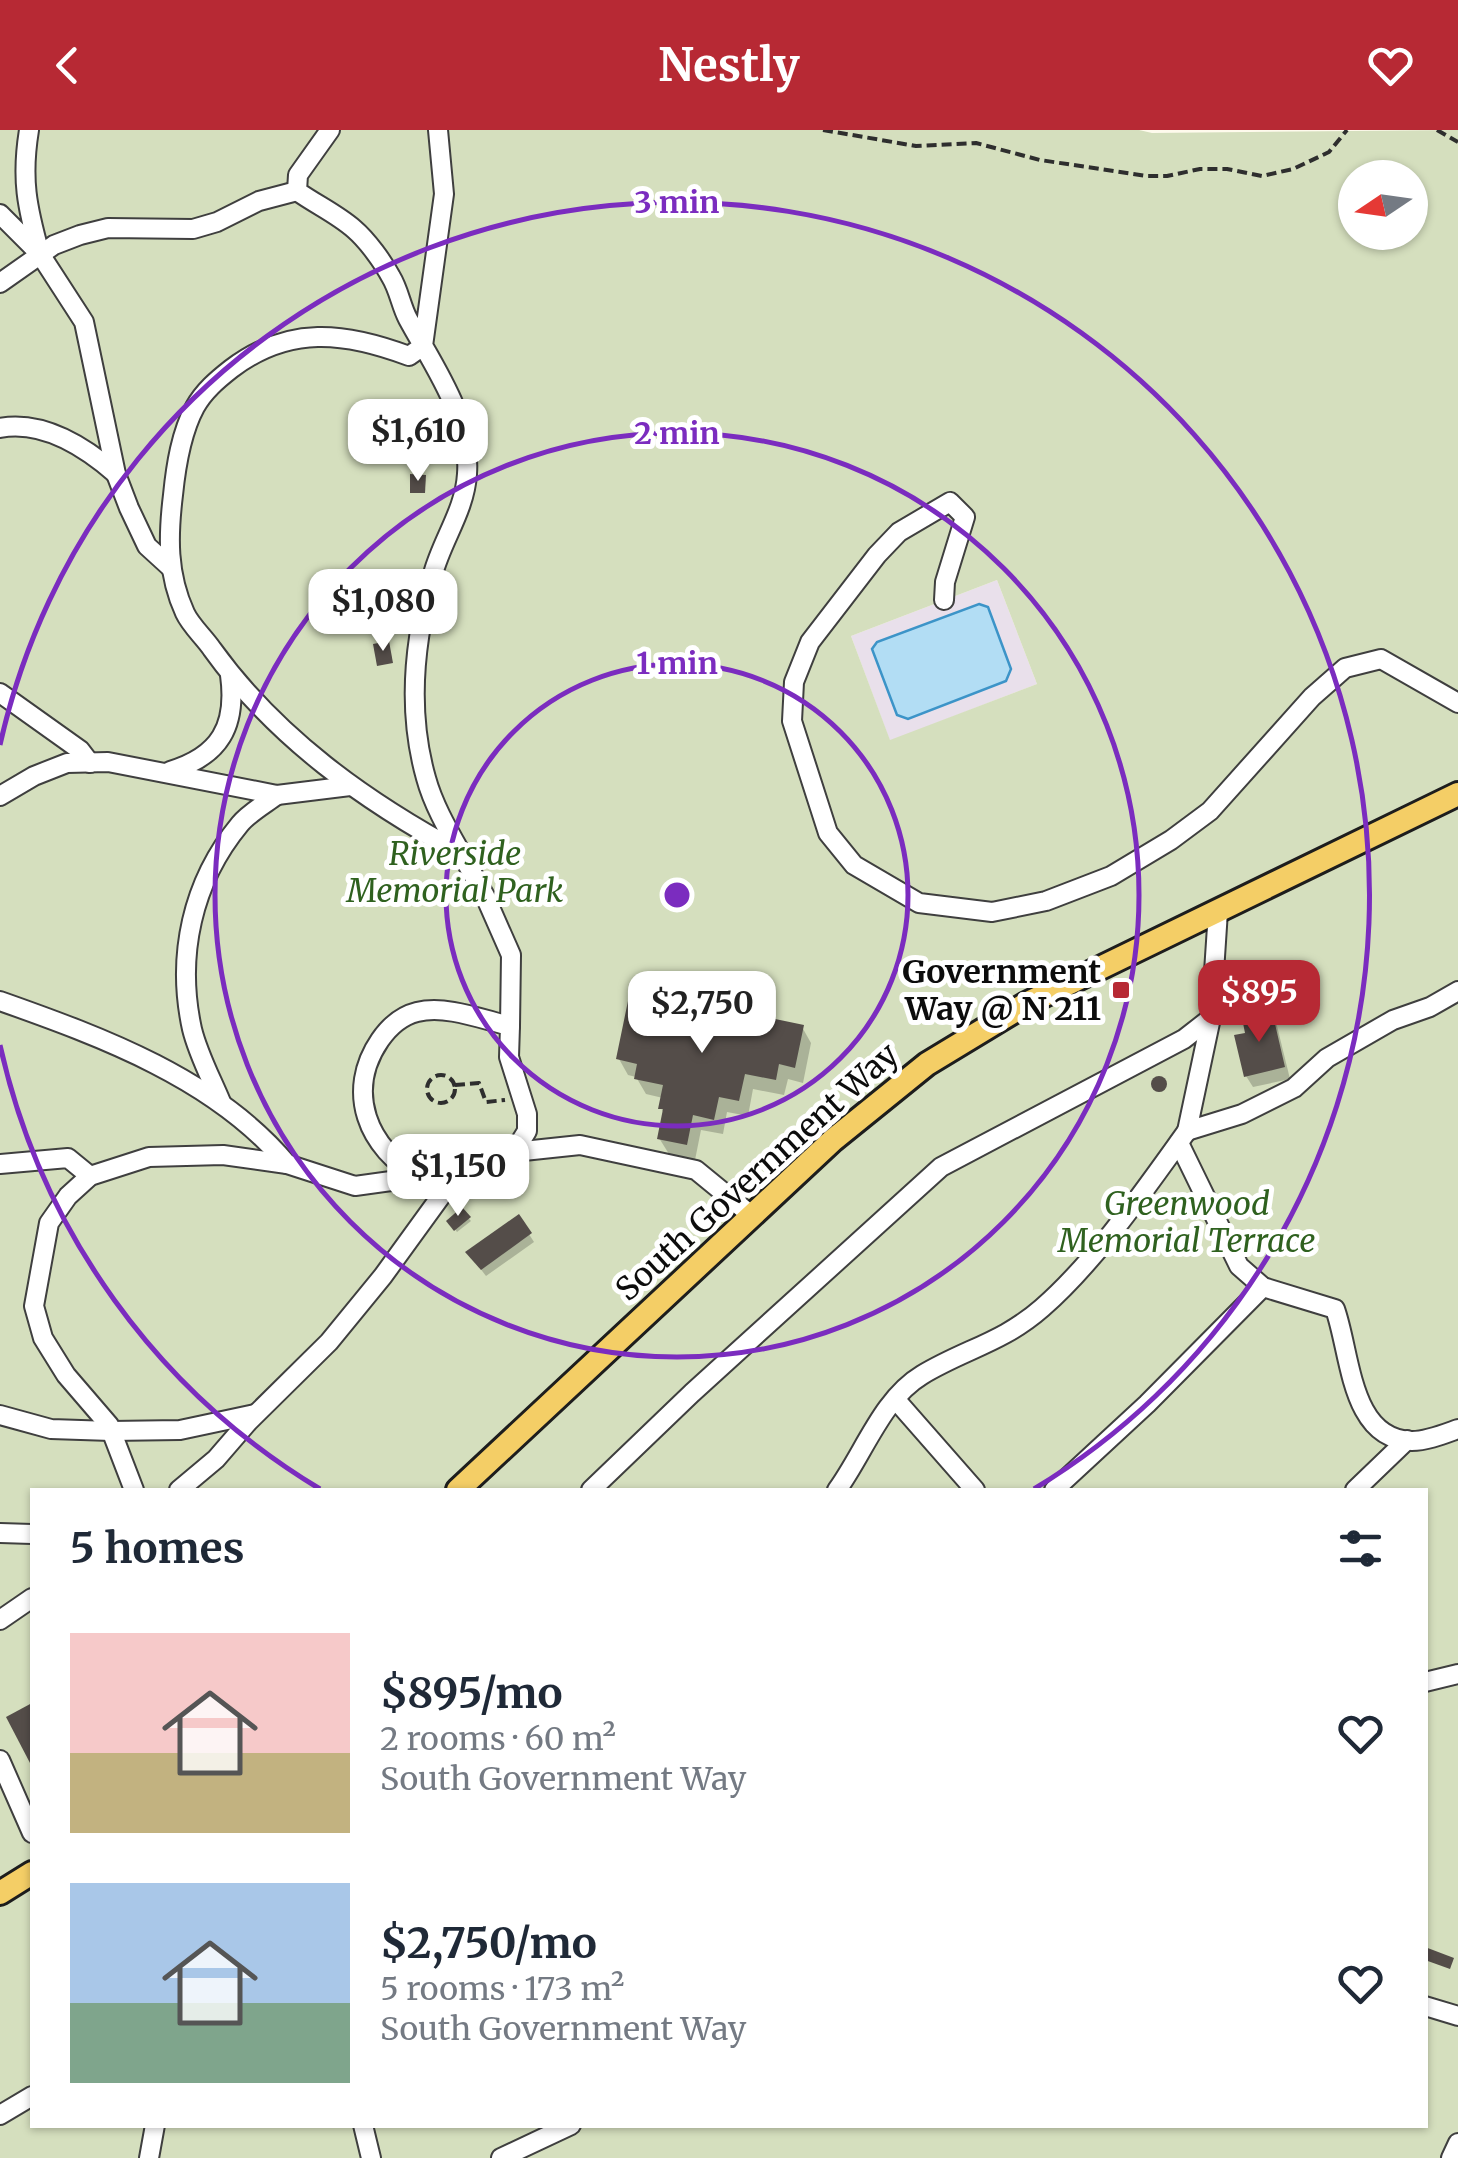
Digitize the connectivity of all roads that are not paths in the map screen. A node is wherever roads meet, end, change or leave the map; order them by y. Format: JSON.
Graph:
{"nodes":[{"id":1,"x":29,"y":130,"type":"edge"},
{"id":2,"x":330,"y":130,"type":"edge"},
{"id":3,"x":438,"y":130,"type":"edge"},
{"id":4,"x":297,"y":191,"type":"junction"},
{"id":5,"x":0,"y":214,"type":"edge"},
{"id":6,"x":40,"y":254,"type":"junction"},
{"id":7,"x":0,"y":283,"type":"edge"},
{"id":8,"x":423,"y":346,"type":"junction"},
{"id":9,"x":0,"y":428,"type":"edge"},
{"id":10,"x":116,"y":474,"type":"junction"},
{"id":11,"x":170,"y":568,"type":"junction"},
{"id":12,"x":944,"y":600,"type":"dead end"},
{"id":13,"x":230,"y":675,"type":"junction"},
{"id":14,"x":0,"y":693,"type":"edge"},
{"id":15,"x":1458,"y":703,"type":"edge"},
{"id":16,"x":90,"y":762,"type":"junction"},
{"id":17,"x":164,"y":772,"type":"junction"},
{"id":18,"x":350,"y":786,"type":"junction"},
{"id":19,"x":1458,"y":794,"type":"edge"},
{"id":20,"x":277,"y":795,"type":"junction"},
{"id":21,"x":0,"y":796,"type":"edge"},
{"id":22,"x":462,"y":854,"type":"junction"},
{"id":23,"x":1218,"y":912,"type":"junction"},
{"id":24,"x":1458,"y":991,"type":"edge"},
{"id":25,"x":0,"y":1001,"type":"edge"},
{"id":26,"x":1212,"y":1018,"type":"junction"},
{"id":27,"x":510,"y":1026,"type":"junction"},
{"id":28,"x":221,"y":1102,"type":"junction"},
{"id":29,"x":1183,"y":1137,"type":"junction"},
{"id":30,"x":514,"y":1152,"type":"junction"},
{"id":31,"x":0,"y":1164,"type":"edge"},
{"id":32,"x":287,"y":1164,"type":"junction"},
{"id":33,"x":90,"y":1176,"type":"junction"},
{"id":34,"x":420,"y":1177,"type":"junction"},
{"id":35,"x":449,"y":1185,"type":"junction"},
{"id":36,"x":751,"y":1215,"type":"junction"},
{"id":37,"x":1264,"y":1287,"type":"junction"},
{"id":38,"x":896,"y":1400,"type":"junction"},
{"id":39,"x":256,"y":1414,"type":"junction"},
{"id":40,"x":0,"y":1415,"type":"edge"},
{"id":41,"x":1458,"y":1430,"type":"edge"},
{"id":42,"x":111,"y":1431,"type":"junction"},
{"id":43,"x":1407,"y":1440,"type":"junction"},
{"id":44,"x":133,"y":1488,"type":"edge"},
{"id":45,"x":181,"y":1488,"type":"edge"},
{"id":46,"x":460,"y":1488,"type":"edge"},
{"id":47,"x":593,"y":1488,"type":"edge"},
{"id":48,"x":837,"y":1488,"type":"edge"},
{"id":49,"x":973,"y":1488,"type":"edge"},
{"id":50,"x":1056,"y":1488,"type":"edge"},
{"id":51,"x":1358,"y":1488,"type":"edge"},
{"id":52,"x":0,"y":1533,"type":"edge"},
{"id":53,"x":30,"y":1534,"type":"edge"},
{"id":54,"x":30,"y":1599,"type":"edge"},
{"id":55,"x":0,"y":1620,"type":"edge"},
{"id":56,"x":1458,"y":1674,"type":"edge"},
{"id":57,"x":1428,"y":1681,"type":"edge"},
{"id":58,"x":0,"y":1760,"type":"edge"},
{"id":59,"x":30,"y":1828,"type":"edge"},
{"id":60,"x":30,"y":1874,"type":"edge"},
{"id":61,"x":0,"y":1893,"type":"edge"},
{"id":62,"x":1428,"y":2007,"type":"edge"},
{"id":63,"x":1458,"y":2016,"type":"edge"},
{"id":64,"x":30,"y":2097,"type":"edge"},
{"id":65,"x":0,"y":2114,"type":"edge"},
{"id":66,"x":155,"y":2128,"type":"edge"},
{"id":67,"x":364,"y":2128,"type":"edge"},
{"id":68,"x":566,"y":2128,"type":"edge"},
{"id":69,"x":1458,"y":2143,"type":"edge"},
{"id":70,"x":149,"y":2158,"type":"edge"},
{"id":71,"x":370,"y":2158,"type":"edge"},
{"id":72,"x":502,"y":2158,"type":"edge"},
{"id":73,"x":1451,"y":2158,"type":"edge"}],
"edges":[{"from":1,"to":6,"type":"lane"},
{"from":2,"to":4,"type":"lane"},
{"from":3,"to":8,"type":"lane"},
{"from":4,"to":6,"type":"lane"},
{"from":4,"to":8,"type":"lane"},
{"from":5,"to":6,"type":"lane"},
{"from":6,"to":7,"type":"lane"},
{"from":6,"to":10,"type":"lane"},
{"from":8,"to":11,"type":"lane"},
{"from":8,"to":22,"type":"lane"},
{"from":9,"to":10,"type":"lane"},
{"from":10,"to":11,"type":"lane"},
{"from":11,"to":13,"type":"lane"},
{"from":12,"to":15,"type":"lane"},
{"from":13,"to":17,"type":"lane"},
{"from":13,"to":18,"type":"lane"},
{"from":14,"to":16,"type":"lane"},
{"from":16,"to":17,"type":"lane"},
{"from":16,"to":21,"type":"lane"},
{"from":17,"to":20,"type":"lane"},
{"from":18,"to":20,"type":"lane"},
{"from":18,"to":22,"type":"lane"},
{"from":19,"to":23,"type":"main road","name":"South Government Way"},
{"from":20,"to":28,"type":"lane"},
{"from":22,"to":27,"type":"lane"},
{"from":23,"to":26,"type":"lane"},
{"from":23,"to":36,"type":"main road","name":"South Government Way"},
{"from":24,"to":29,"type":"lane"},
{"from":25,"to":28,"type":"lane"},
{"from":26,"to":29,"type":"lane"},
{"from":26,"to":47,"type":"lane"},
{"from":27,"to":30,"type":"lane"},
{"from":27,"to":34,"type":"lane"},
{"from":28,"to":32,"type":"lane"},
{"from":29,"to":37,"type":"lane"},
{"from":29,"to":38,"type":"lane"},
{"from":30,"to":35,"type":"lane"},
{"from":30,"to":36,"type":"lane"},
{"from":31,"to":33,"type":"lane"},
{"from":32,"to":33,"type":"lane"},
{"from":32,"to":34,"type":"lane"},
{"from":33,"to":42,"type":"lane"},
{"from":34,"to":35,"type":"lane"},
{"from":35,"to":39,"type":"lane"},
{"from":36,"to":46,"type":"main road","name":"South Government Way"},
{"from":37,"to":43,"type":"lane"},
{"from":37,"to":50,"type":"lane"},
{"from":38,"to":48,"type":"lane"},
{"from":38,"to":49,"type":"lane"},
{"from":39,"to":42,"type":"lane"},
{"from":39,"to":45,"type":"lane"},
{"from":40,"to":42,"type":"lane"},
{"from":41,"to":43,"type":"lane"},
{"from":42,"to":44,"type":"lane"},
{"from":43,"to":51,"type":"lane"},
{"from":52,"to":53,"type":"lane"},
{"from":54,"to":55,"type":"lane"},
{"from":56,"to":57,"type":"lane"},
{"from":58,"to":59,"type":"lane"},
{"from":60,"to":61,"type":"main road"},
{"from":62,"to":63,"type":"lane"},
{"from":64,"to":65,"type":"lane"},
{"from":66,"to":70,"type":"lane"},
{"from":67,"to":71,"type":"lane"},
{"from":68,"to":72,"type":"lane"},
{"from":69,"to":73,"type":"lane"}]}
